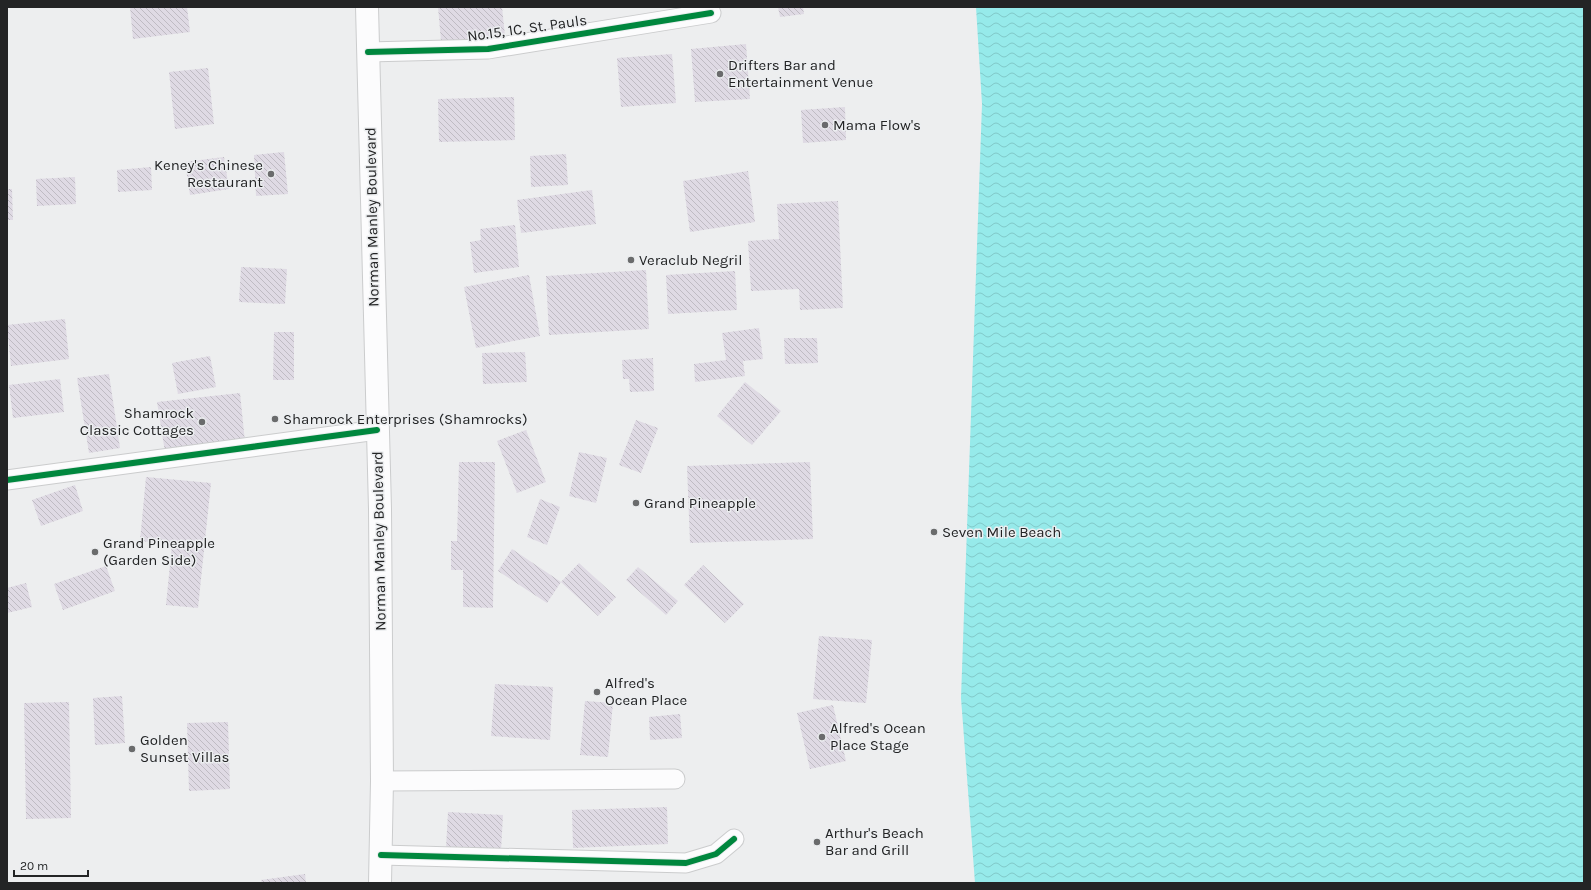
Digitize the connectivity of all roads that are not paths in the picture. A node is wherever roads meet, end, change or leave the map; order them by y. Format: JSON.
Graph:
{"nodes":[{"id":1,"x":367,"y":7,"type":"edge"},
{"id":2,"x":711,"y":14,"type":"dead end"},
{"id":3,"x":368,"y":52,"type":"junction"},
{"id":4,"x":377,"y":430,"type":"junction"},
{"id":5,"x":7,"y":480,"type":"edge"},
{"id":6,"x":675,"y":778,"type":"dead end"},
{"id":7,"x":382,"y":781,"type":"junction"},
{"id":8,"x":734,"y":839,"type":"dead end"},
{"id":9,"x":381,"y":855,"type":"junction"},
{"id":10,"x":380,"y":883,"type":"edge"}],
"edges":[{"from":1,"to":3,"type":"main road","name":"Norman Manley Boulevard"},
{"from":2,"to":3,"type":"street","name":"No.15, 1C, St. Pauls"},
{"from":3,"to":4,"type":"main road","name":"Norman Manley Boulevard"},
{"from":4,"to":5,"type":"street"},
{"from":4,"to":7,"type":"main road","name":"Norman Manley Boulevard"},
{"from":6,"to":7,"type":"street"},
{"from":7,"to":9,"type":"main road","name":"Norman Manley Boulevard"},
{"from":8,"to":9,"type":"street"},
{"from":9,"to":10,"type":"main road","name":"Norman Manley Boulevard"}]}
